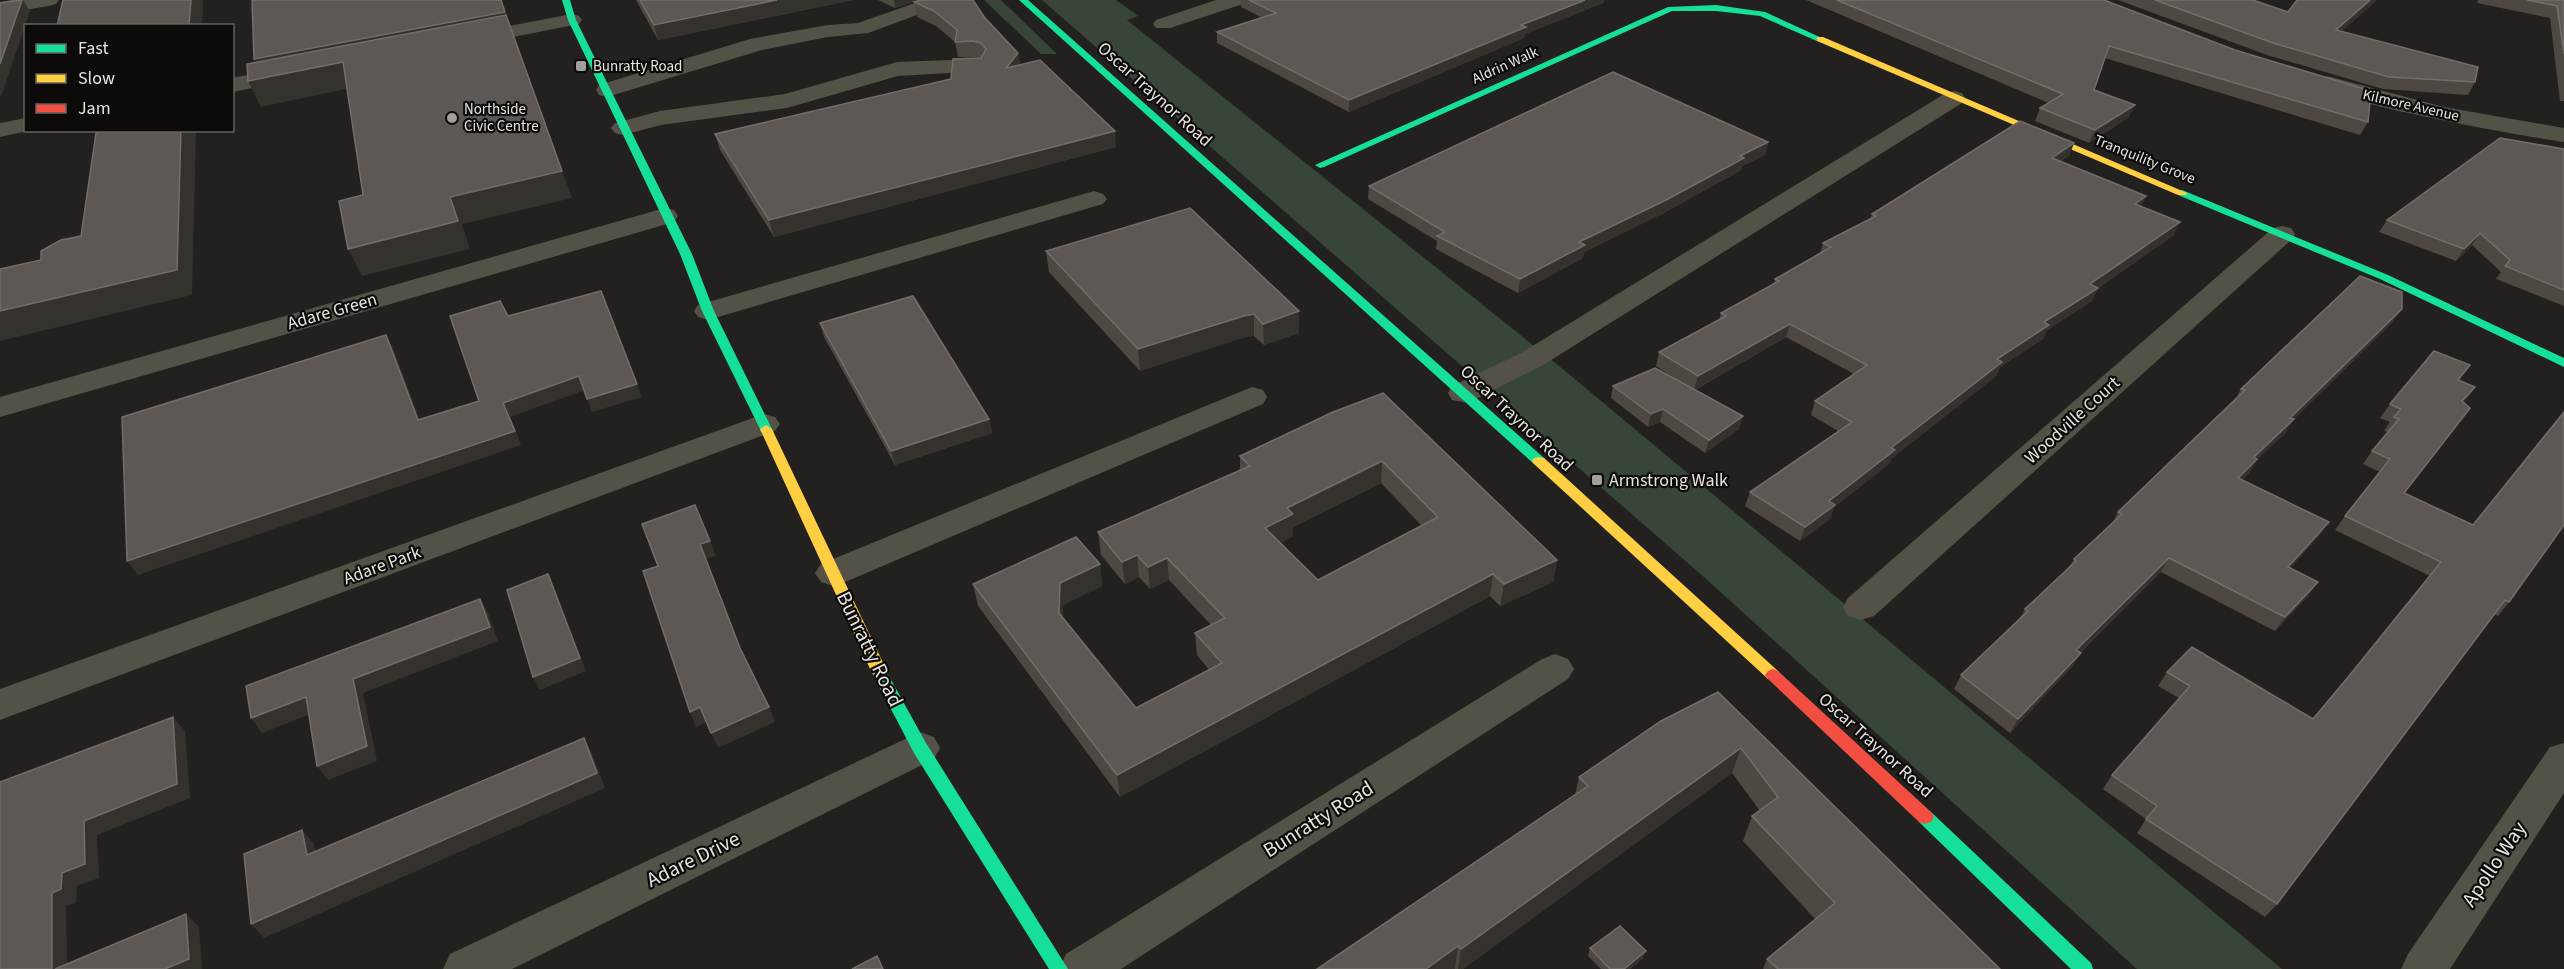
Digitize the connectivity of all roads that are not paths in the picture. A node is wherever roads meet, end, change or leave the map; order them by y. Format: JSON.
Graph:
{"nodes":[{"id":1,"x":49,"y":0,"type":"edge"},
{"id":2,"x":1023,"y":0,"type":"edge"},
{"id":3,"x":1236,"y":0,"type":"edge"},
{"id":4,"x":1707,"y":5,"type":"joint"},
{"id":5,"x":0,"y":8,"type":"edge"},
{"id":6,"x":918,"y":8,"type":"dead end"},
{"id":7,"x":569,"y":10,"type":"edge"},
{"id":8,"x":1163,"y":24,"type":"dead end"},
{"id":9,"x":448,"y":44,"type":"edge"},
{"id":10,"x":975,"y":66,"type":"edge"},
{"id":11,"x":310,"y":70,"type":"edge"},
{"id":12,"x":2305,"y":76,"type":"edge"},
{"id":13,"x":234,"y":85,"type":"edge"},
{"id":14,"x":607,"y":90,"type":"junction"},
{"id":15,"x":1954,"y":98,"type":"junction"},
{"id":16,"x":24,"y":125,"type":"edge"},
{"id":17,"x":623,"y":128,"type":"junction"},
{"id":18,"x":0,"y":130,"type":"edge"},
{"id":19,"x":2564,"y":135,"type":"edge"},
{"id":20,"x":1320,"y":165,"type":"dead end"},
{"id":21,"x":1094,"y":200,"type":"dead end"},
{"id":22,"x":665,"y":216,"type":"junction"},
{"id":23,"x":2282,"y":234,"type":"junction"},
{"id":24,"x":708,"y":311,"type":"junction"},
{"id":25,"x":2564,"y":363,"type":"edge"},
{"id":26,"x":1463,"y":393,"type":"junction"},
{"id":27,"x":1252,"y":397,"type":"dead end"},
{"id":28,"x":0,"y":407,"type":"edge"},
{"id":29,"x":764,"y":424,"type":"junction"},
{"id":30,"x":833,"y":573,"type":"junction"},
{"id":31,"x":1861,"y":607,"type":"dead end"},
{"id":32,"x":1555,"y":669,"type":"dead end"},
{"id":33,"x":0,"y":705,"type":"edge"},
{"id":34,"x":920,"y":748,"type":"junction"},
{"id":35,"x":2564,"y":759,"type":"edge"},
{"id":36,"x":466,"y":969,"type":"edge"},
{"id":37,"x":1059,"y":969,"type":"edge"},
{"id":38,"x":1082,"y":969,"type":"edge"},
{"id":39,"x":2084,"y":969,"type":"edge"},
{"id":40,"x":2424,"y":969,"type":"edge"}],
"edges":[{"from":1,"to":5,"type":"street"},
{"from":2,"to":26,"type":"street","name":"Oscar Traynor Road"},
{"from":3,"to":8,"type":"street"},
{"from":4,"to":15,"type":"street","name":"Tranquility Grove"},
{"from":4,"to":20,"type":"street","name":"Aldrin Walk"},
{"from":6,"to":14,"type":"street"},
{"from":7,"to":9,"type":"street"},
{"from":7,"to":14,"type":"street","name":"Bunratty Road"},
{"from":10,"to":17,"type":"street"},
{"from":11,"to":13,"type":"street"},
{"from":12,"to":19,"type":"street","name":"Kilmore Avenue"},
{"from":14,"to":17,"type":"street","name":"Bunratty Road"},
{"from":15,"to":23,"type":"street","name":"Tranquility Grove"},
{"from":15,"to":26,"type":"street"},
{"from":16,"to":18,"type":"street"},
{"from":17,"to":22,"type":"street","name":"Bunratty Road"},
{"from":21,"to":24,"type":"street"},
{"from":22,"to":24,"type":"street","name":"Bunratty Road"},
{"from":22,"to":28,"type":"street","name":"Adare Green"},
{"from":23,"to":25,"type":"street","name":"Tranquility Grove"},
{"from":23,"to":31,"type":"street","name":"Woodville Court"},
{"from":24,"to":29,"type":"street","name":"Bunratty Road"},
{"from":26,"to":39,"type":"street","name":"Oscar Traynor Road"},
{"from":27,"to":30,"type":"street","name":"Bunratty Road"},
{"from":29,"to":30,"type":"street","name":"Bunratty Road"},
{"from":29,"to":33,"type":"street","name":"Adare Park"},
{"from":30,"to":34,"type":"street","name":"Bunratty Road"},
{"from":32,"to":38,"type":"street","name":"Bunratty Road"},
{"from":34,"to":36,"type":"street","name":"Adare Drive"},
{"from":34,"to":37,"type":"street","name":"Bunratty Road"},
{"from":35,"to":40,"type":"street","name":"Apollo Way"}]}
